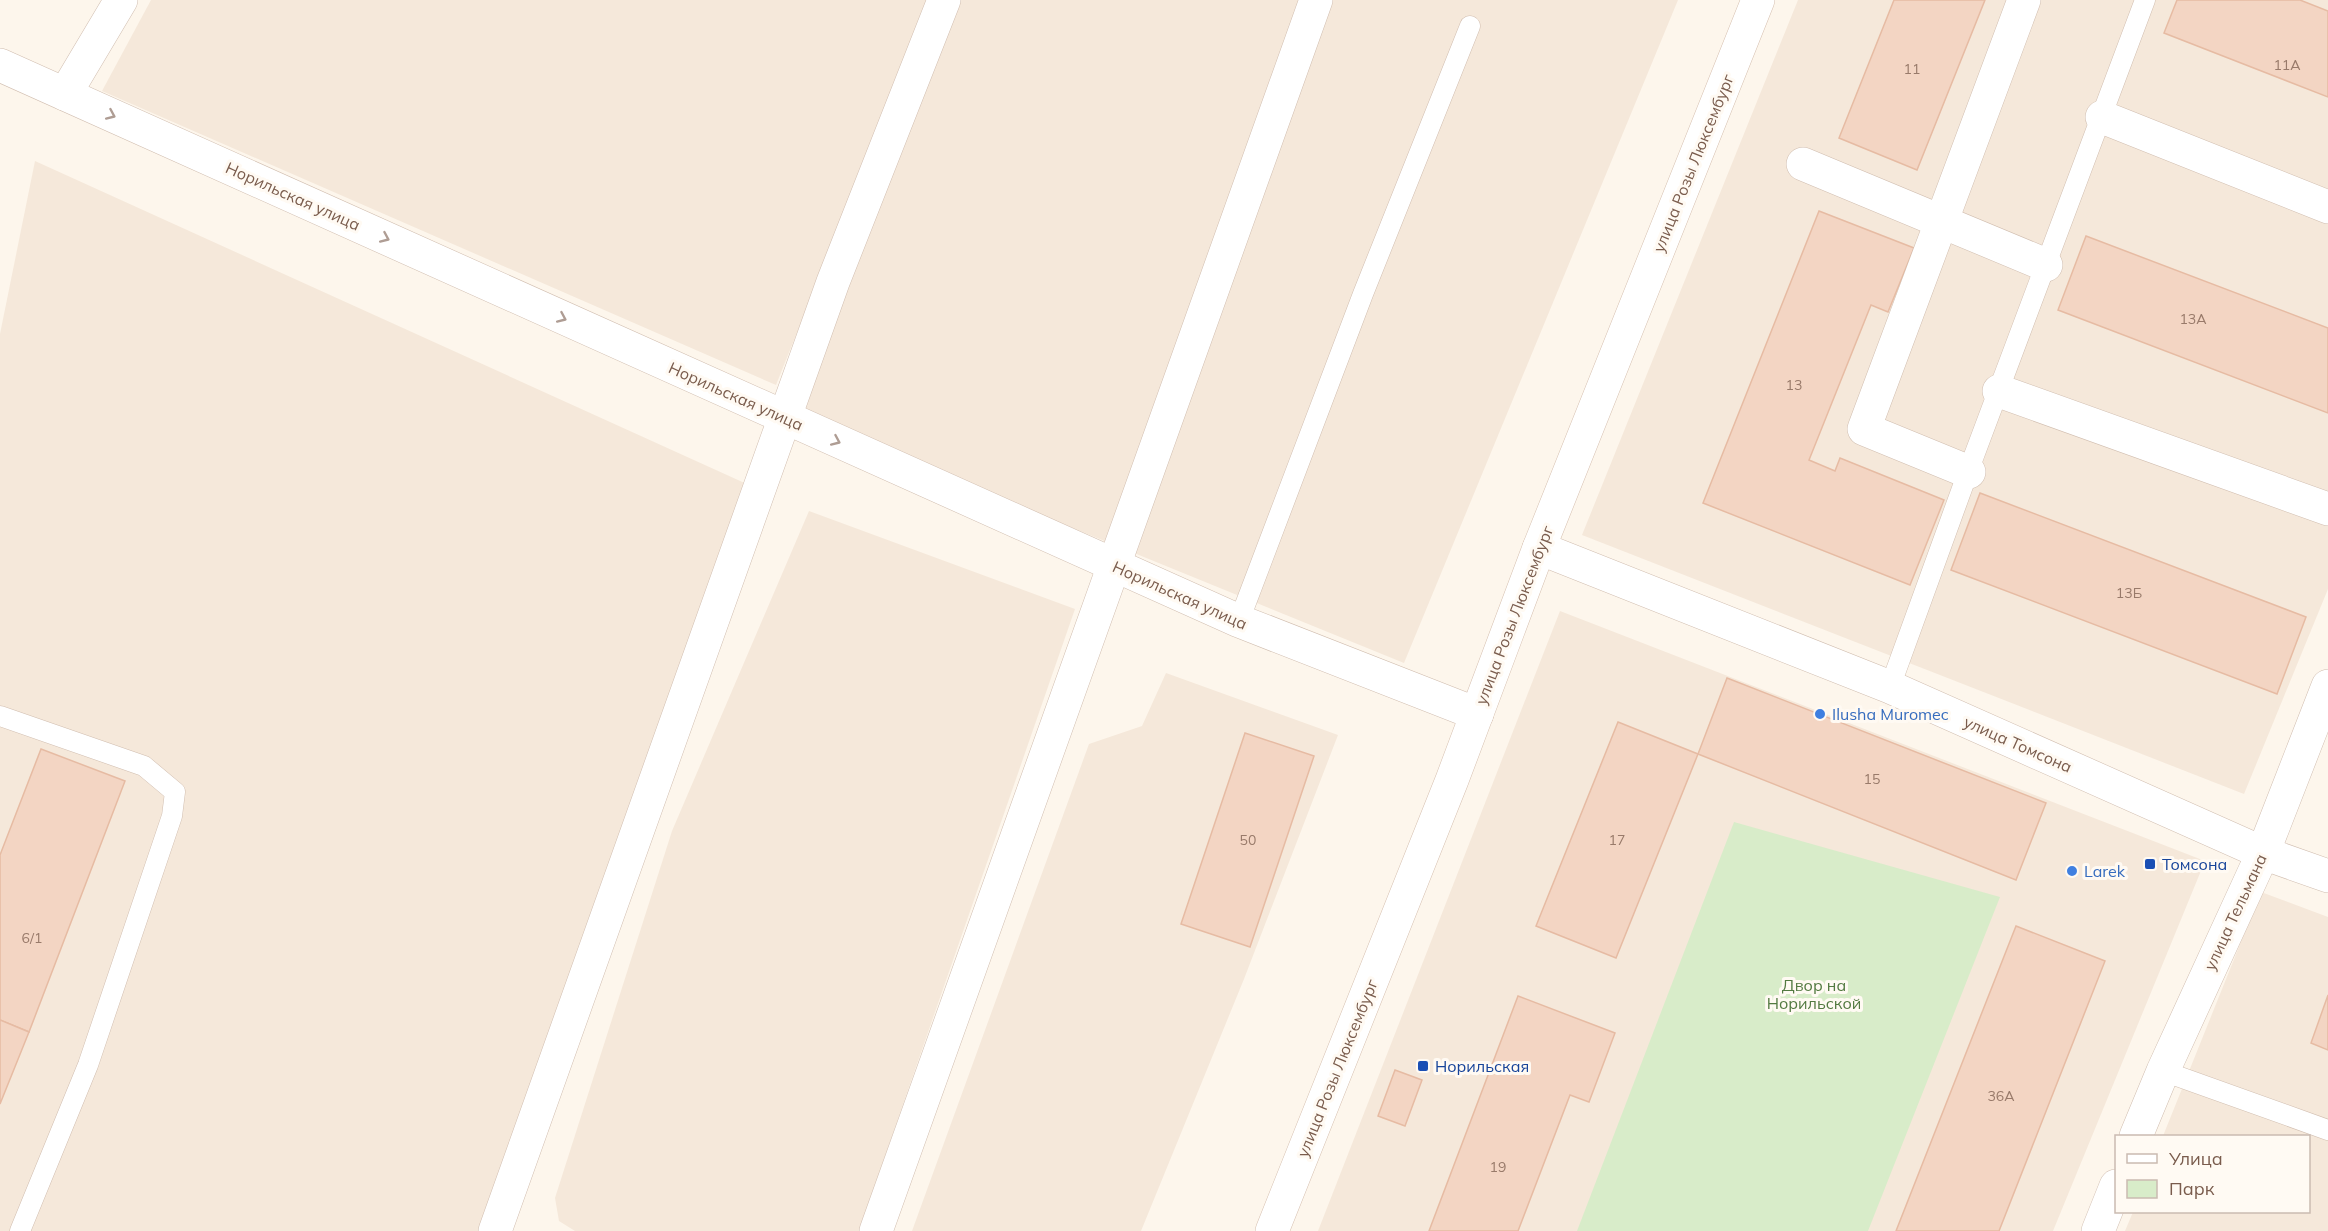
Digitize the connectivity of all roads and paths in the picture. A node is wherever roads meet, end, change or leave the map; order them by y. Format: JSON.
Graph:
{"nodes":[{"id":1,"x":121,"y":0,"type":"edge"},
{"id":2,"x":945,"y":0,"type":"edge"},
{"id":3,"x":1316,"y":0,"type":"edge"},
{"id":4,"x":1758,"y":0,"type":"edge"},
{"id":5,"x":2024,"y":0,"type":"edge"},
{"id":6,"x":2145,"y":0,"type":"edge"},
{"id":7,"x":1470,"y":26,"type":"dead end"},
{"id":8,"x":2,"y":70,"type":"edge"},
{"id":9,"x":65,"y":94,"type":"junction"},
{"id":10,"x":2102,"y":117,"type":"junction"},
{"id":11,"x":1803,"y":164,"type":"dead end"},
{"id":12,"x":2328,"y":207,"type":"edge"},
{"id":13,"x":1942,"y":221,"type":"junction"},
{"id":14,"x":2046,"y":265,"type":"junction"},
{"id":15,"x":1999,"y":391,"type":"junction"},
{"id":16,"x":785,"y":418,"type":"junction"},
{"id":17,"x":1969,"y":472,"type":"junction"},
{"id":18,"x":2328,"y":509,"type":"edge"},
{"id":19,"x":1539,"y":549,"type":"junction"},
{"id":20,"x":1114,"y":566,"type":"junction"},
{"id":21,"x":1239,"y":621,"type":"junction"},
{"id":22,"x":2328,"y":686,"type":"edge"},
{"id":23,"x":1890,"y":687,"type":"junction"},
{"id":24,"x":1477,"y":714,"type":"junction"},
{"id":25,"x":0,"y":716,"type":"edge"},
{"id":26,"x":2263,"y":853,"type":"junction"},
{"id":27,"x":2328,"y":876,"type":"edge"},
{"id":28,"x":2163,"y":1071,"type":"junction"},
{"id":29,"x":2328,"y":1130,"type":"edge"},
{"id":30,"x":2137,"y":1135,"type":"edge"},
{"id":31,"x":2115,"y":1188,"type":"edge"},
{"id":32,"x":20,"y":1231,"type":"edge"},
{"id":33,"x":495,"y":1231,"type":"edge"},
{"id":34,"x":876,"y":1231,"type":"edge"},
{"id":35,"x":1272,"y":1231,"type":"edge"},
{"id":36,"x":2098,"y":1231,"type":"edge"}],
"edges":[{"from":1,"to":9,"type":"street"},
{"from":2,"to":16,"type":"street"},
{"from":3,"to":20,"type":"street"},
{"from":4,"to":19,"type":"street","name":"улица Розы Люксембург"},
{"from":5,"to":13,"type":"street"},
{"from":6,"to":10,"type":"lane"},
{"from":7,"to":21,"type":"lane"},
{"from":8,"to":9,"type":"street","name":"Норильская улица"},
{"from":9,"to":16,"type":"street","name":"Норильская улица","one_way":true},
{"from":10,"to":12,"type":"street"},
{"from":10,"to":14,"type":"lane"},
{"from":11,"to":13,"type":"street"},
{"from":13,"to":14,"type":"street"},
{"from":13,"to":17,"type":"street"},
{"from":14,"to":15,"type":"lane"},
{"from":15,"to":17,"type":"lane"},
{"from":15,"to":18,"type":"street"},
{"from":16,"to":20,"type":"street","name":"Норильская улица","one_way":true},
{"from":16,"to":33,"type":"street"},
{"from":17,"to":23,"type":"lane"},
{"from":19,"to":23,"type":"street","name":"улица Томсона"},
{"from":19,"to":24,"type":"street","name":"улица Розы Люксембург"},
{"from":20,"to":21,"type":"street","name":"Норильская улица"},
{"from":20,"to":34,"type":"street"},
{"from":21,"to":24,"type":"street","name":"Норильская улица"},
{"from":22,"to":26,"type":"street","name":"улица Тельмана"},
{"from":23,"to":26,"type":"street","name":"улица Томсона"},
{"from":24,"to":35,"type":"street","name":"улица Розы Люксембург"},
{"from":25,"to":32,"type":"lane"},
{"from":26,"to":27,"type":"street","name":"улица Томсона"},
{"from":26,"to":28,"type":"street","name":"улица Тельмана"},
{"from":28,"to":29,"type":"lane"},
{"from":28,"to":30,"type":"street","name":"улица Тельмана"},
{"from":31,"to":36,"type":"street"}]}
